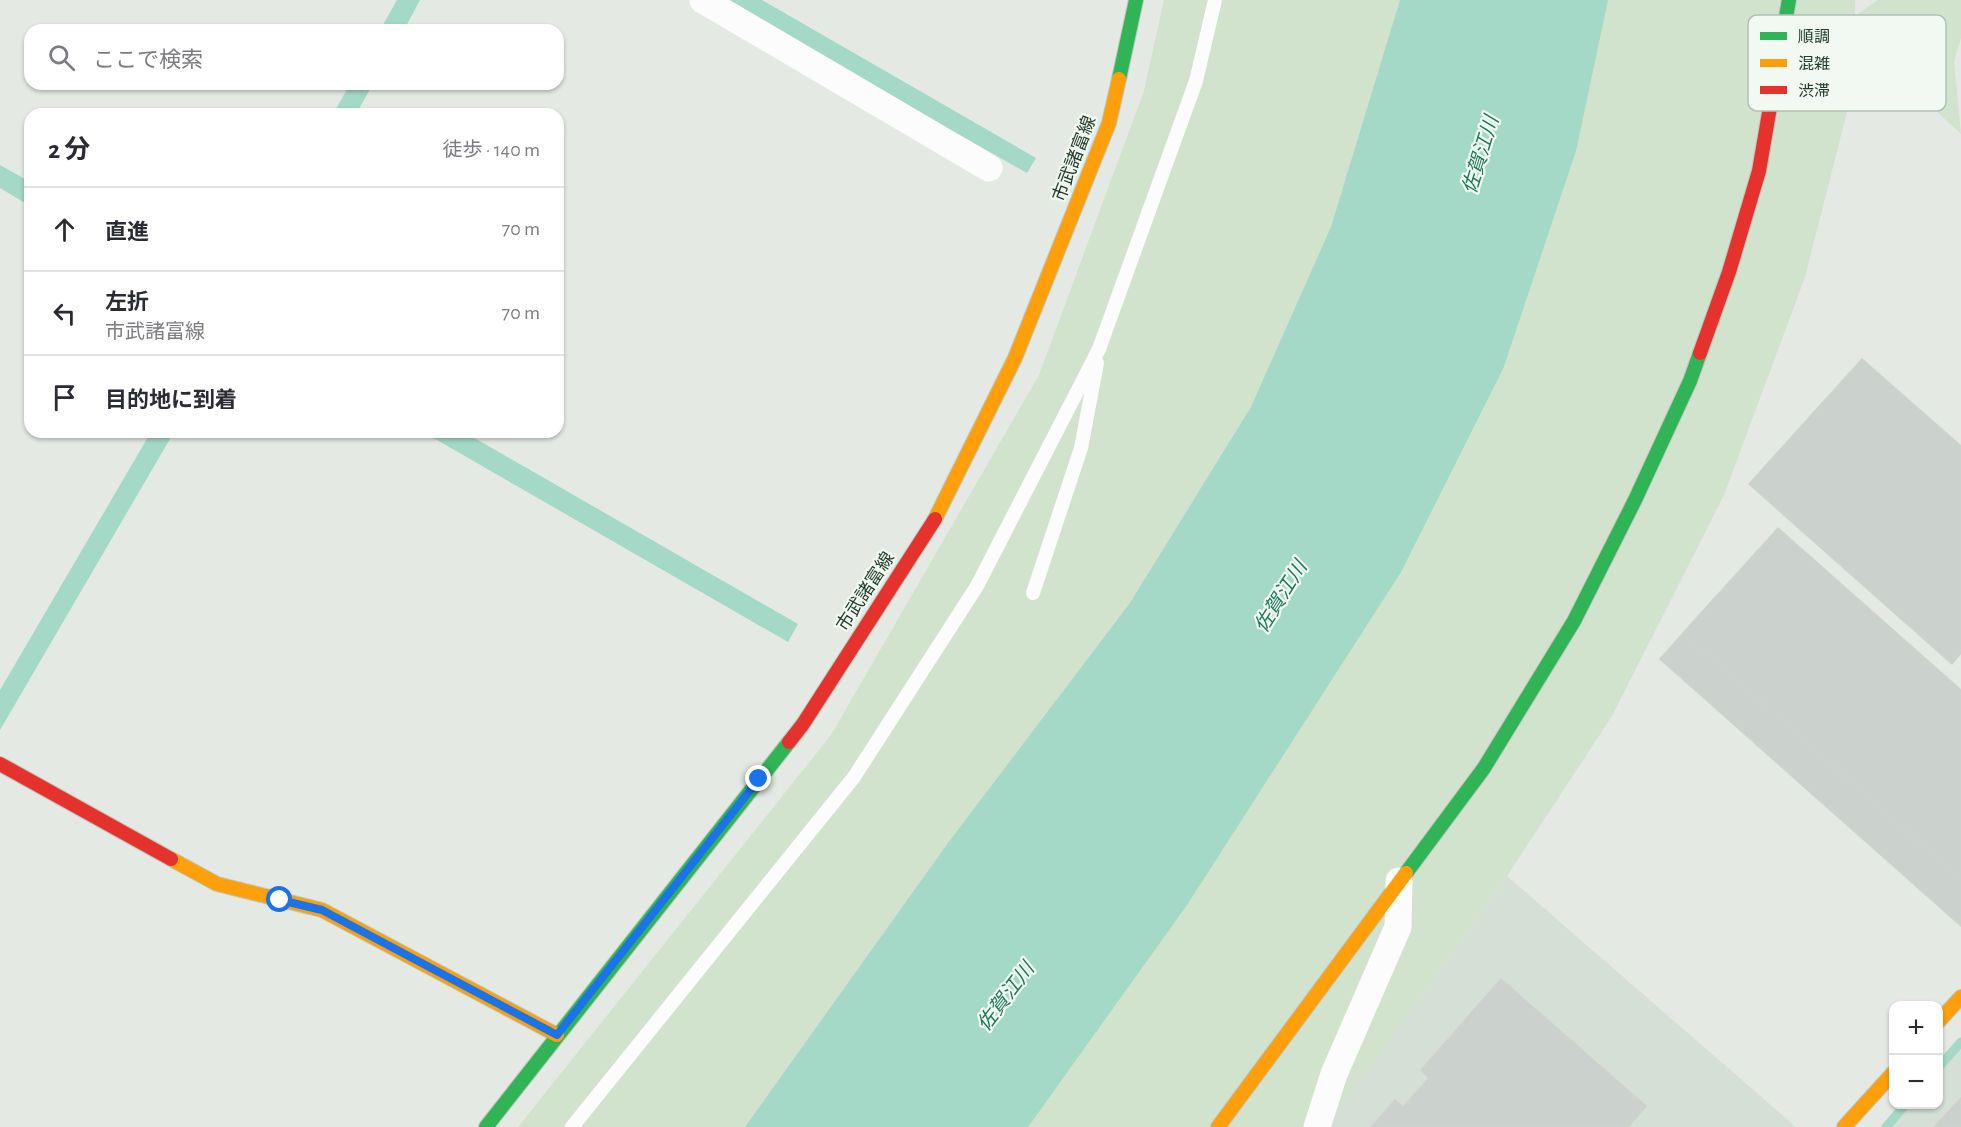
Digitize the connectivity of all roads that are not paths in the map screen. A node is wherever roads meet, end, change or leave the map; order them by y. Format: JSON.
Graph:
{"nodes":[{"id":1,"x":703,"y":0,"type":"edge"},
{"id":2,"x":1136,"y":0,"type":"edge"},
{"id":3,"x":1215,"y":0,"type":"edge"},
{"id":4,"x":1790,"y":0,"type":"edge"},
{"id":5,"x":1787,"y":15,"type":"edge"},
{"id":6,"x":1770,"y":111,"type":"edge"},
{"id":7,"x":989,"y":168,"type":"dead end"},
{"id":8,"x":1099,"y":349,"type":"junction"},
{"id":9,"x":1032,"y":593,"type":"dead end"},
{"id":10,"x":0,"y":764,"type":"edge"},
{"id":11,"x":1399,"y":881,"type":"junction"},
{"id":12,"x":1961,"y":998,"type":"edge"},
{"id":13,"x":1943,"y":1017,"type":"edge"},
{"id":14,"x":557,"y":1035,"type":"junction"},
{"id":15,"x":1889,"y":1076,"type":"edge"},
{"id":16,"x":486,"y":1127,"type":"edge"},
{"id":17,"x":572,"y":1127,"type":"edge"},
{"id":18,"x":1218,"y":1127,"type":"edge"},
{"id":19,"x":1317,"y":1127,"type":"edge"},
{"id":20,"x":1844,"y":1127,"type":"edge"}],
"edges":[{"from":1,"to":7,"type":"street"},
{"from":2,"to":14,"type":"street","name":"市武諸富線"},
{"from":3,"to":8,"type":"lane"},
{"from":4,"to":5,"type":"street"},
{"from":6,"to":11,"type":"street"},
{"from":8,"to":9,"type":"lane"},
{"from":8,"to":17,"type":"lane"},
{"from":10,"to":14,"type":"street"},
{"from":11,"to":18,"type":"street"},
{"from":11,"to":19,"type":"street"},
{"from":12,"to":13,"type":"street"},
{"from":14,"to":16,"type":"street","name":"市武諸富線"},
{"from":15,"to":20,"type":"street"}]}
